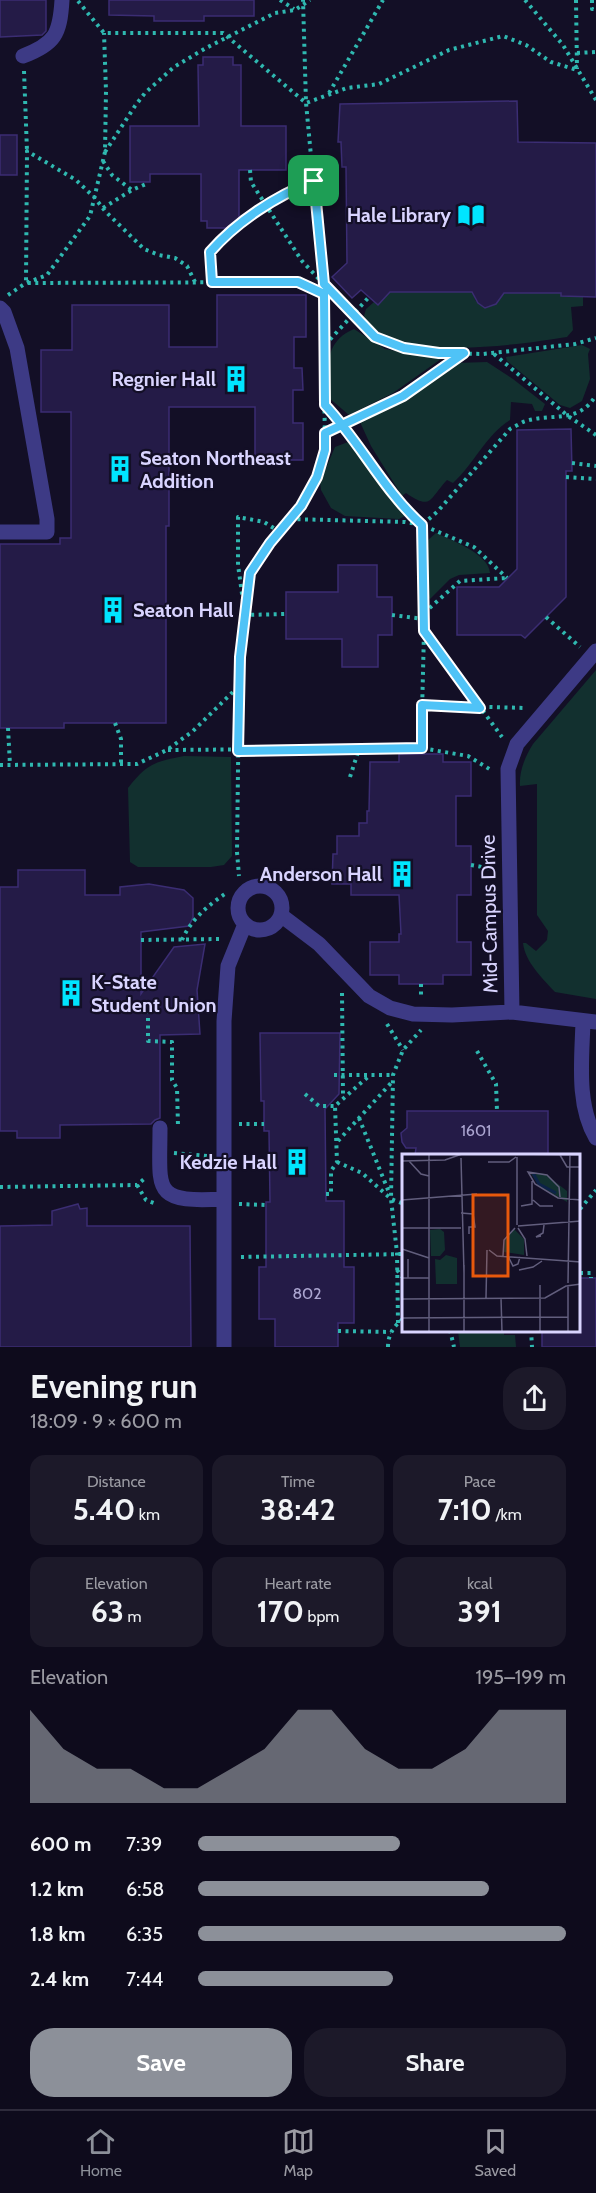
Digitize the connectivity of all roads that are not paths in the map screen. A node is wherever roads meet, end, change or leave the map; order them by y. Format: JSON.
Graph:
{"nodes":[{"id":1,"x":62,"y":0,"type":"edge"},
{"id":2,"x":23,"y":56,"type":"road end"},
{"id":3,"x":1,"y":304,"type":"edge"},
{"id":4,"x":0,"y":532,"type":"edge"},
{"id":5,"x":589,"y":650,"type":"edge"},
{"id":6,"x":282,"y":916,"type":"junction"},
{"id":7,"x":245,"y":924,"type":"junction"},
{"id":8,"x":512,"y":1012,"type":"junction"},
{"id":9,"x":590,"y":1022,"type":"edge"},
{"id":10,"x":160,"y":1128,"type":"dead end"},
{"id":11,"x":596,"y":1138,"type":"edge"},
{"id":12,"x":223,"y":1199,"type":"junction"},
{"id":13,"x":224,"y":1347,"type":"edge"}],
"edges":[{"from":1,"to":2,"type":"street"},
{"from":3,"to":4,"type":"street"},
{"from":5,"to":8,"type":"street","name":"Mid-Campus Drive"},
{"from":6,"to":7,"type":"street"},
{"from":6,"to":7,"type":"street"},
{"from":6,"to":8,"type":"street","name":"Mid-Campus Drive"},
{"from":7,"to":12,"type":"street"},
{"from":8,"to":9,"type":"street"},
{"from":9,"to":11,"type":"street"},
{"from":10,"to":12,"type":"street"},
{"from":12,"to":13,"type":"street"}]}
